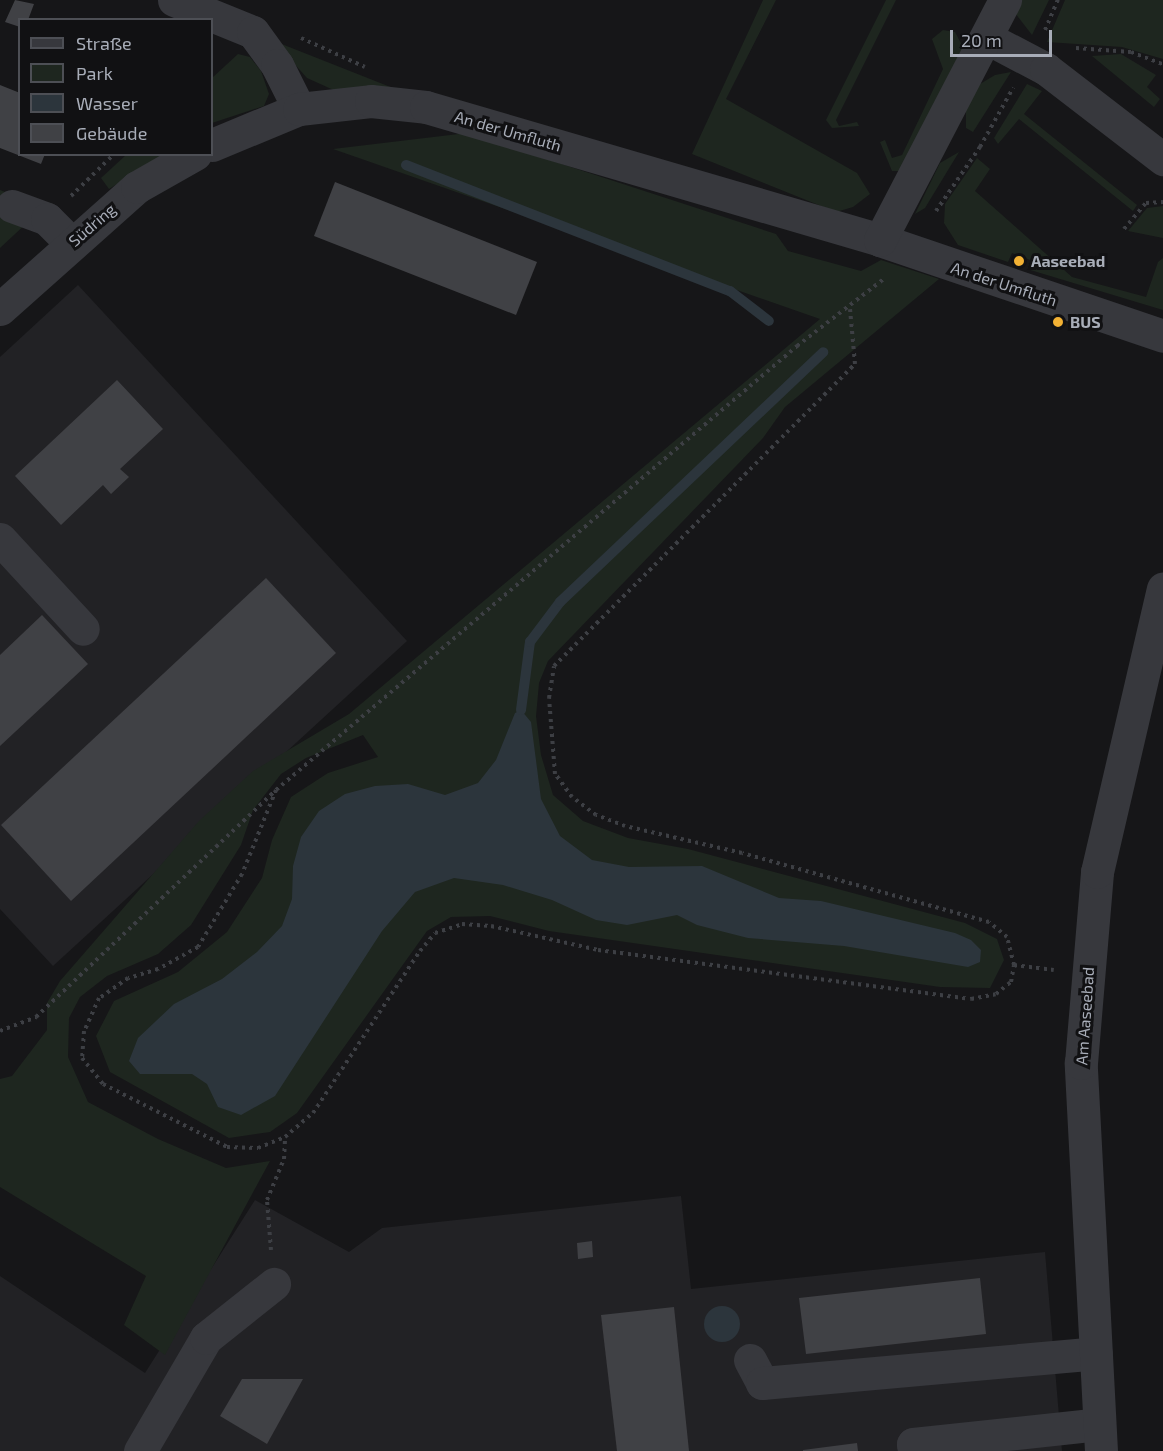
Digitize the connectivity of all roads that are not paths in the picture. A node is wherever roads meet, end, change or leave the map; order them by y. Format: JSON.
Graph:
{"nodes":[{"id":1,"x":174,"y":0,"type":"edge"},
{"id":2,"x":1005,"y":0,"type":"edge"},
{"id":3,"x":987,"y":38,"type":"junction"},
{"id":4,"x":299,"y":109,"type":"junction"},
{"id":5,"x":213,"y":145,"type":"edge"},
{"id":6,"x":191,"y":156,"type":"edge"},
{"id":7,"x":1163,"y":159,"type":"edge"},
{"id":8,"x":12,"y":206,"type":"dead end"},
{"id":9,"x":880,"y":240,"type":"junction"},
{"id":10,"x":71,"y":243,"type":"junction"},
{"id":11,"x":0,"y":309,"type":"edge"},
{"id":12,"x":1163,"y":336,"type":"edge"},
{"id":13,"x":0,"y":539,"type":"edge"},
{"id":14,"x":1163,"y":589,"type":"edge"},
{"id":15,"x":83,"y":629,"type":"dead end"},
{"id":16,"x":274,"y":1284,"type":"road end"},
{"id":17,"x":1096,"y":1353,"type":"junction"},
{"id":18,"x":750,"y":1360,"type":"dead end"},
{"id":19,"x":1100,"y":1438,"type":"edge"},
{"id":20,"x":140,"y":1451,"type":"edge"},
{"id":21,"x":914,"y":1451,"type":"edge"}],
"edges":[{"from":1,"to":4,"type":"street"},
{"from":2,"to":3,"type":"street"},
{"from":3,"to":7,"type":"street"},
{"from":3,"to":9,"type":"street"},
{"from":4,"to":5,"type":"street"},
{"from":4,"to":9,"type":"street","name":"An der Umfluth"},
{"from":6,"to":10,"type":"street","name":"Südring"},
{"from":8,"to":10,"type":"street"},
{"from":9,"to":12,"type":"street","name":"An der Umfluth"},
{"from":10,"to":11,"type":"street","name":"Südring"},
{"from":13,"to":15,"type":"street"},
{"from":14,"to":17,"type":"street","name":"Am Aaseebad"},
{"from":16,"to":20,"type":"street"},
{"from":17,"to":18,"type":"street"},
{"from":17,"to":19,"type":"street","name":"Am Aaseebad"},
{"from":19,"to":21,"type":"street"}]}
